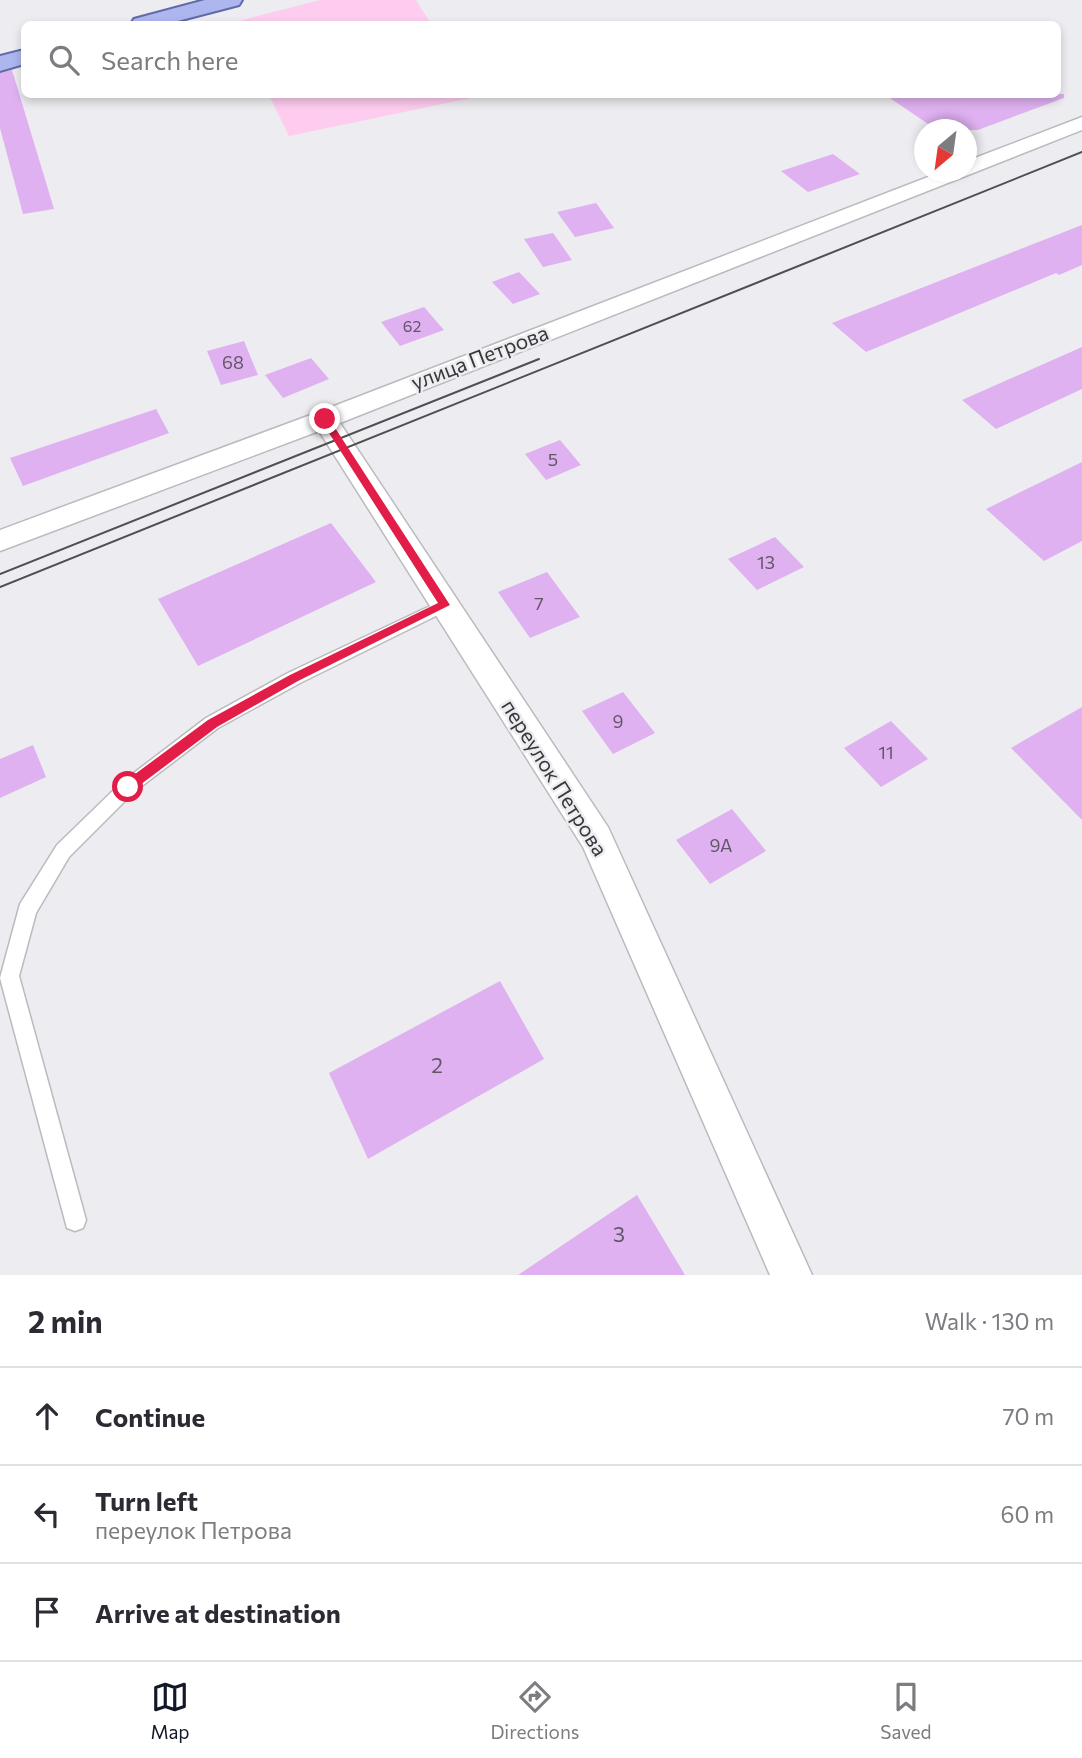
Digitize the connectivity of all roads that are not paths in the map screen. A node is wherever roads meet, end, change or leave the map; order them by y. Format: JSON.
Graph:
{"nodes":[{"id":1,"x":231,"y":0,"type":"edge"},
{"id":2,"x":153,"y":21,"type":"edge"},
{"id":3,"x":21,"y":58,"type":"edge"},
{"id":4,"x":0,"y":64,"type":"edge"},
{"id":5,"x":1082,"y":123,"type":"edge"},
{"id":6,"x":977,"y":164,"type":"edge"},
{"id":7,"x":932,"y":182,"type":"edge"},
{"id":8,"x":325,"y":419,"type":"junction"},
{"id":9,"x":0,"y":541,"type":"edge"},
{"id":10,"x":445,"y":605,"type":"junction"},
{"id":11,"x":75,"y":1220,"type":"dead end"},
{"id":12,"x":791,"y":1275,"type":"edge"}],
"edges":[{"from":1,"to":2,"type":"main road"},
{"from":3,"to":4,"type":"main road"},
{"from":5,"to":6,"type":"street"},
{"from":7,"to":8,"type":"street","name":"улица Петрова"},
{"from":8,"to":9,"type":"street","name":"улица Петрова"},
{"from":8,"to":10,"type":"street","name":"переулок Петрова"},
{"from":10,"to":11,"type":"lane"},
{"from":10,"to":12,"type":"street","name":"переулок Петрова"}]}
